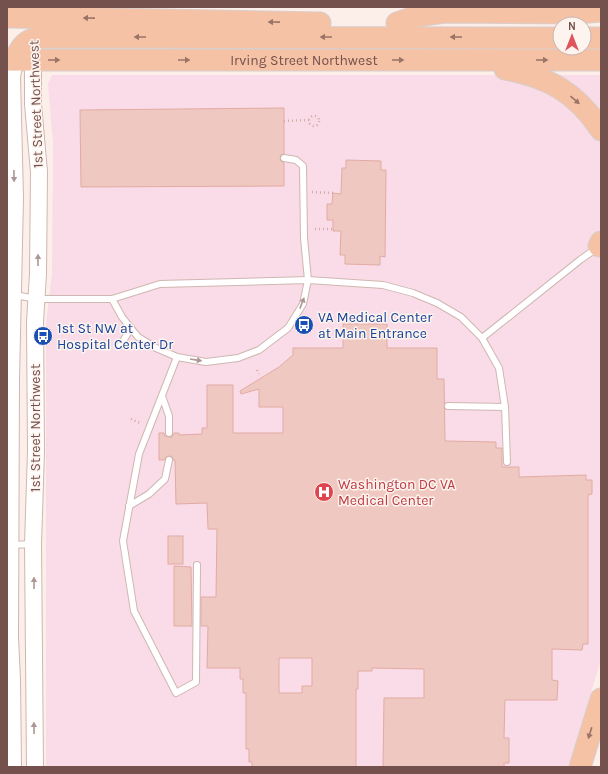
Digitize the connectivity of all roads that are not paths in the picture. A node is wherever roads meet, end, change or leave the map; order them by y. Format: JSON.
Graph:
{"nodes":[{"id":1,"x":601,"y":11,"type":"edge"},
{"id":2,"x":7,"y":17,"type":"edge"},
{"id":3,"x":33,"y":17,"type":"junction"},
{"id":4,"x":398,"y":23,"type":"junction"},
{"id":5,"x":552,"y":25,"type":"edge"},
{"id":6,"x":552,"y":38,"type":"edge"},
{"id":7,"x":33,"y":39,"type":"junction"},
{"id":8,"x":19,"y":60,"type":"edge"},
{"id":9,"x":461,"y":60,"type":"junction"},
{"id":10,"x":601,"y":60,"type":"edge"},
{"id":11,"x":601,"y":130,"type":"edge"},
{"id":12,"x":10,"y":136,"type":"edge"},
{"id":13,"x":284,"y":158,"type":"dead end"},
{"id":14,"x":600,"y":245,"type":"edge"},
{"id":15,"x":308,"y":280,"type":"junction"},
{"id":16,"x":10,"y":295,"type":"edge"},
{"id":17,"x":36,"y":299,"type":"junction"},
{"id":18,"x":112,"y":299,"type":"junction"},
{"id":19,"x":131,"y":328,"type":"junction"},
{"id":20,"x":482,"y":338,"type":"junction"},
{"id":21,"x":120,"y":346,"type":"dead end"},
{"id":22,"x":177,"y":357,"type":"junction"},
{"id":23,"x":162,"y":396,"type":"junction"},
{"id":24,"x":448,"y":406,"type":"dead end"},
{"id":25,"x":505,"y":407,"type":"junction"},
{"id":26,"x":169,"y":433,"type":"dead end"},
{"id":27,"x":169,"y":460,"type":"dead end"},
{"id":28,"x":508,"y":462,"type":"dead end"},
{"id":29,"x":130,"y":506,"type":"junction"},
{"id":30,"x":33,"y":544,"type":"junction"},
{"id":31,"x":9,"y":545,"type":"edge"},
{"id":32,"x":197,"y":565,"type":"dead end"},
{"id":33,"x":601,"y":699,"type":"edge"},
{"id":34,"x":13,"y":767,"type":"edge"},
{"id":35,"x":35,"y":767,"type":"edge"},
{"id":36,"x":580,"y":767,"type":"edge"}],
"edges":[{"from":1,"to":4,"type":"main road"},
{"from":2,"to":3,"type":"main road"},
{"from":4,"to":3,"type":"main road","one_way":true},
{"from":3,"to":7,"type":"street","name":"1st Street Northwest"},
{"from":4,"to":5,"type":"main road"},
{"from":6,"to":7,"type":"main road","one_way":true},
{"from":7,"to":8,"type":"main road"},
{"from":8,"to":9,"type":"main road","name":"Irving Street Northwest","one_way":true},
{"from":8,"to":12,"type":"street","name":"1st Street Northwest"},
{"from":17,"to":8,"type":"street","name":"1st Street Northwest","one_way":true},
{"from":9,"to":10,"type":"main road","name":"Irving Street Northwest","one_way":true},
{"from":9,"to":11,"type":"main road","one_way":true},
{"from":12,"to":16,"type":"street","name":"1st Street Northwest","one_way":true},
{"from":13,"to":15,"type":"lane"},
{"from":14,"to":20,"type":"lane"},
{"from":15,"to":18,"type":"lane"},
{"from":15,"to":20,"type":"lane"},
{"from":22,"to":15,"type":"lane","one_way":true},
{"from":16,"to":17,"type":"lane"},
{"from":16,"to":31,"type":"street","name":"1st Street Northwest"},
{"from":17,"to":18,"type":"lane"},
{"from":17,"to":30,"type":"street","name":"1st Street Northwest"},
{"from":18,"to":19,"type":"lane"},
{"from":19,"to":21,"type":"lane"},
{"from":19,"to":22,"type":"lane"},
{"from":20,"to":25,"type":"lane"},
{"from":22,"to":23,"type":"lane"},
{"from":23,"to":26,"type":"lane"},
{"from":23,"to":29,"type":"lane"},
{"from":24,"to":25,"type":"lane"},
{"from":25,"to":28,"type":"lane"},
{"from":27,"to":29,"type":"lane"},
{"from":29,"to":32,"type":"lane"},
{"from":30,"to":31,"type":"lane"},
{"from":35,"to":30,"type":"street","name":"1st Street Northwest","one_way":true},
{"from":31,"to":34,"type":"street","name":"1st Street Northwest"},
{"from":33,"to":36,"type":"main road","one_way":true}]}
